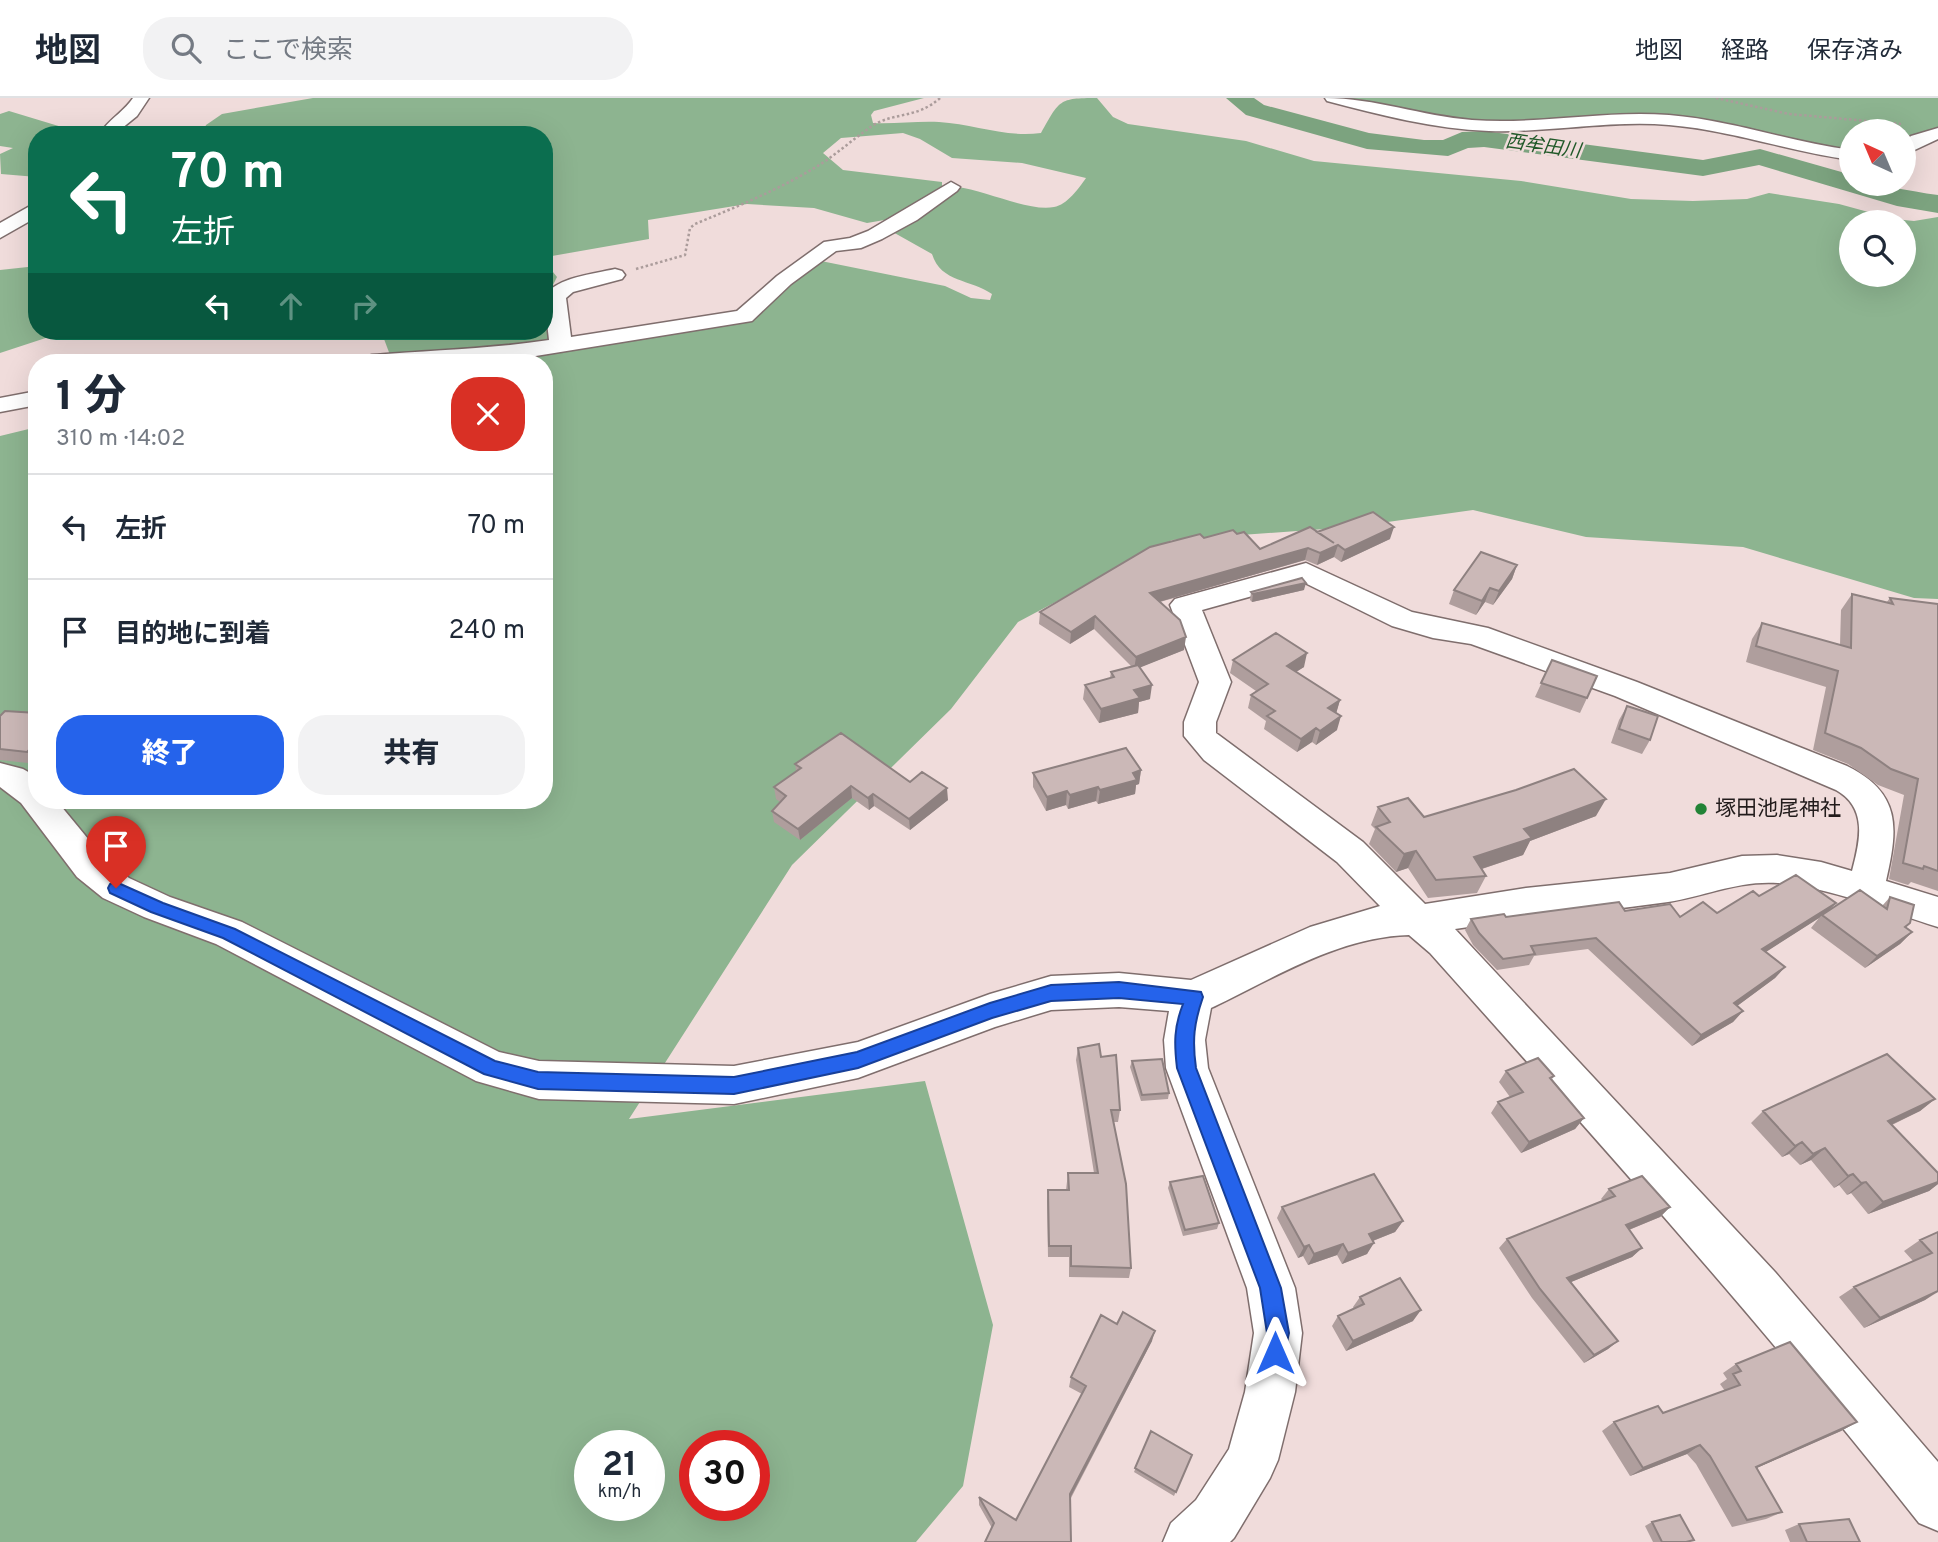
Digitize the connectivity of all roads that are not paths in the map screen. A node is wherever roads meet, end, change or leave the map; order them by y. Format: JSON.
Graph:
{"nodes":[{"id":1,"x":141,"y":98,"type":"edge"},
{"id":2,"x":1333,"y":98,"type":"edge"},
{"id":3,"x":115,"y":126,"type":"edge"},
{"id":4,"x":1938,"y":133,"type":"edge"},
{"id":5,"x":1916,"y":141,"type":"edge"},
{"id":6,"x":1839,"y":152,"type":"edge"},
{"id":7,"x":951,"y":187,"type":"dead end"},
{"id":8,"x":28,"y":214,"type":"edge"},
{"id":9,"x":0,"y":232,"type":"edge"},
{"id":10,"x":615,"y":275,"type":"road end"},
{"id":11,"x":561,"y":344,"type":"junction"},
{"id":12,"x":473,"y":354,"type":"edge"},
{"id":13,"x":28,"y":400,"type":"edge"},
{"id":14,"x":0,"y":405,"type":"edge"},
{"id":15,"x":0,"y":775,"type":"edge"},
{"id":16,"x":28,"y":788,"type":"edge"},
{"id":17,"x":45,"y":809,"type":"edge"},
{"id":18,"x":1866,"y":888,"type":"junction"},
{"id":19,"x":1938,"y":912,"type":"edge"},
{"id":20,"x":1417,"y":920,"type":"junction"},
{"id":21,"x":1194,"y":997,"type":"junction"},
{"id":22,"x":1938,"y":1504,"type":"edge"},
{"id":23,"x":1190,"y":1542,"type":"edge"}],
"edges":[{"from":1,"to":3,"type":"street"},
{"from":2,"to":6,"type":"street"},
{"from":4,"to":5,"type":"street"},
{"from":7,"to":11,"type":"street"},
{"from":8,"to":9,"type":"street"},
{"from":10,"to":11,"type":"street"},
{"from":11,"to":12,"type":"street"},
{"from":13,"to":14,"type":"street"},
{"from":15,"to":16,"type":"street"},
{"from":17,"to":21,"type":"street"},
{"from":18,"to":19,"type":"street"},
{"from":18,"to":20,"type":"street"},
{"from":18,"to":20,"type":"street"},
{"from":20,"to":21,"type":"street"},
{"from":20,"to":22,"type":"street"},
{"from":21,"to":23,"type":"street"}]}
